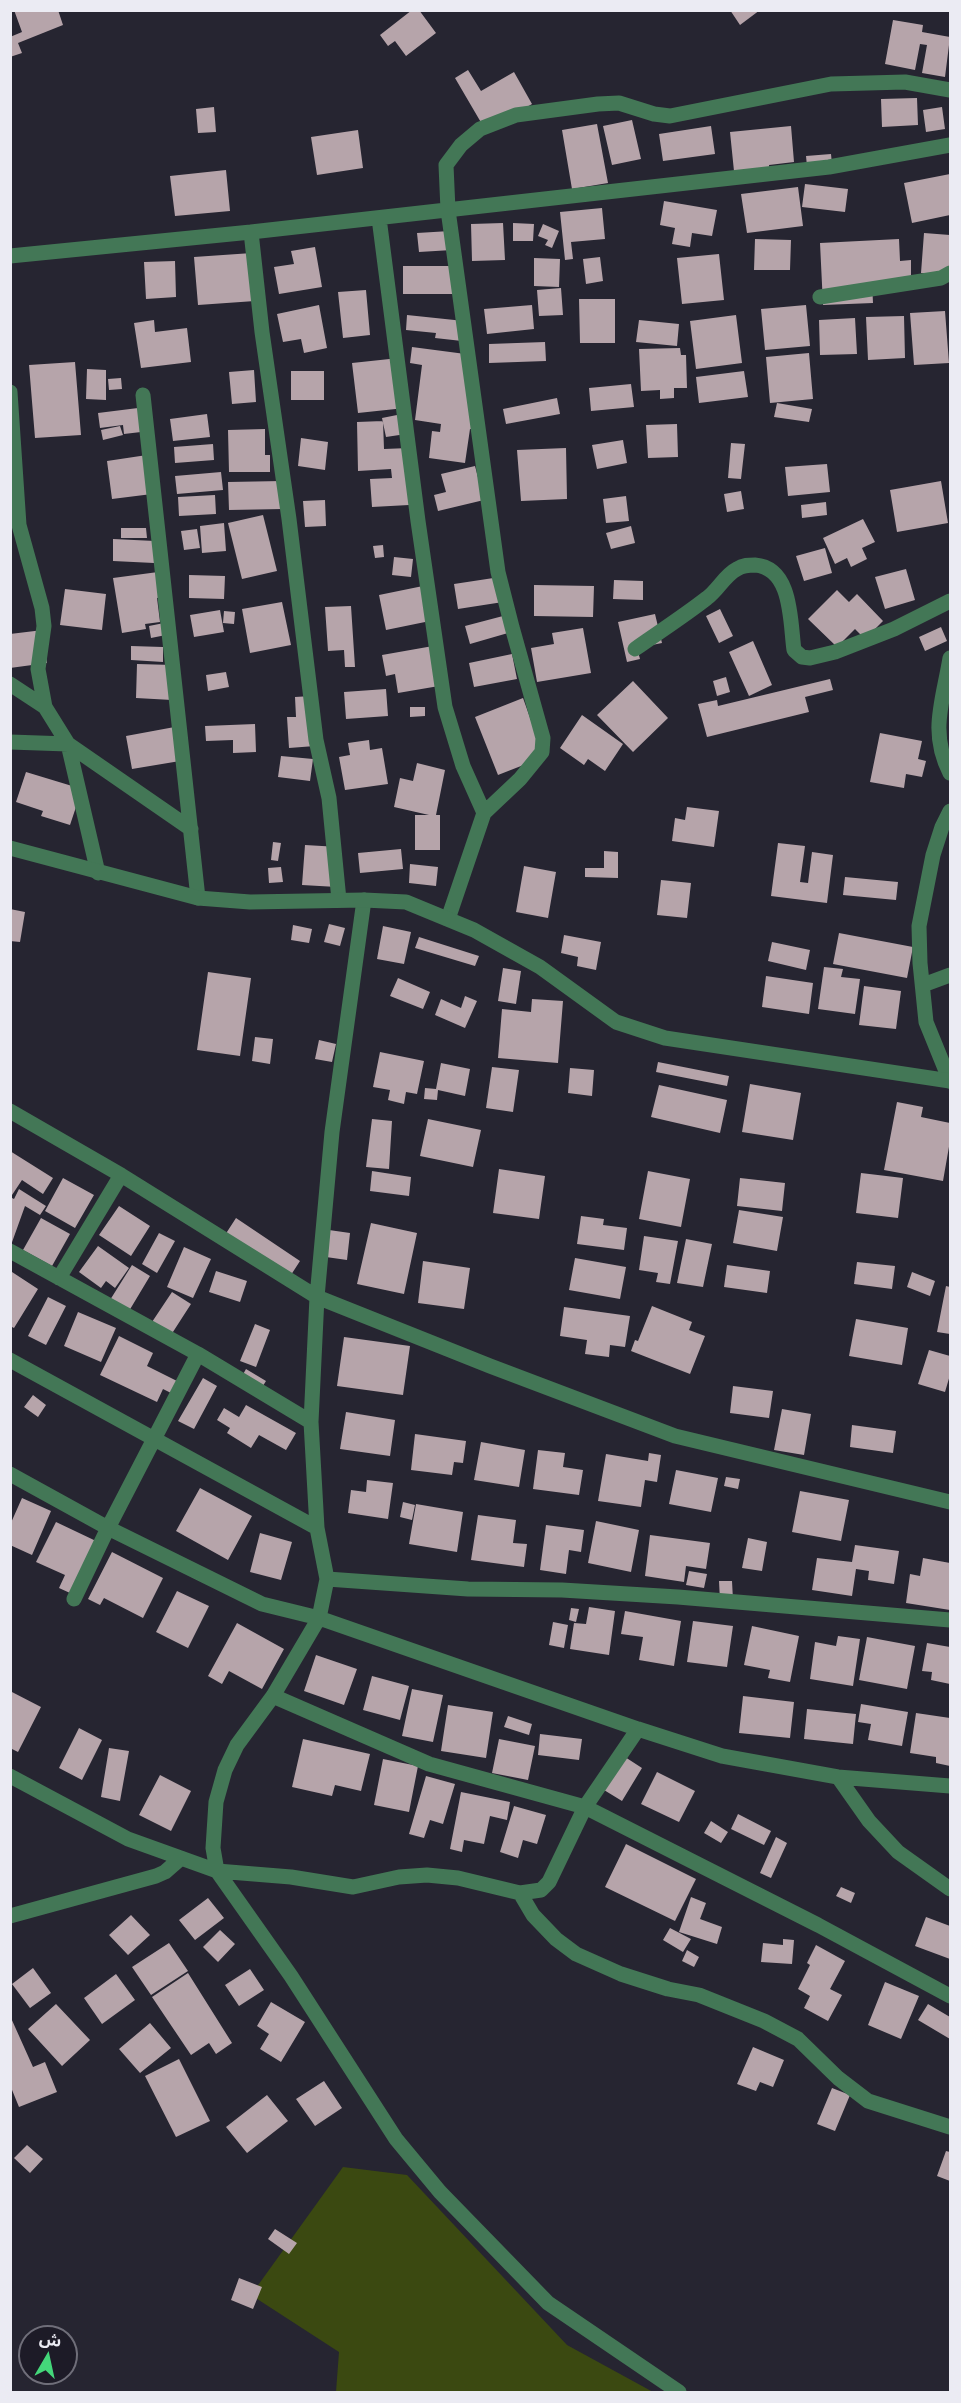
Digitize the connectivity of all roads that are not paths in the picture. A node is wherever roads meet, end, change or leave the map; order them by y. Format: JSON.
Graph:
{"nodes":[{"id":1,"x":951,"y":90,"type":"edge"},
{"id":2,"x":951,"y":145,"type":"edge"},
{"id":3,"x":448,"y":210,"type":"junction"},
{"id":4,"x":379,"y":218,"type":"junction"},
{"id":5,"x":251,"y":232,"type":"junction"},
{"id":6,"x":10,"y":256,"type":"edge"},
{"id":7,"x":951,"y":273,"type":"edge"},
{"id":8,"x":820,"y":297,"type":"dead end"},
{"id":9,"x":10,"y":392,"type":"edge"},
{"id":10,"x":143,"y":395,"type":"dead end"},
{"id":11,"x":951,"y":601,"type":"edge"},
{"id":12,"x":635,"y":649,"type":"dead end"},
{"id":13,"x":951,"y":658,"type":"edge"},
{"id":14,"x":10,"y":684,"type":"edge"},
{"id":15,"x":45,"y":707,"type":"junction"},
{"id":16,"x":10,"y":742,"type":"edge"},
{"id":17,"x":68,"y":744,"type":"junction"},
{"id":18,"x":951,"y":773,"type":"edge"},
{"id":19,"x":951,"y":811,"type":"edge"},
{"id":20,"x":484,"y":813,"type":"junction"},
{"id":21,"x":191,"y":829,"type":"junction"},
{"id":22,"x":10,"y":848,"type":"edge"},
{"id":23,"x":98,"y":873,"type":"junction"},
{"id":24,"x":198,"y":898,"type":"junction"},
{"id":25,"x":339,"y":900,"type":"junction"},
{"id":26,"x":364,"y":900,"type":"junction"},
{"id":27,"x":448,"y":919,"type":"junction"},
{"id":28,"x":951,"y":975,"type":"edge"},
{"id":29,"x":923,"y":985,"type":"junction"},
{"id":30,"x":950,"y":1081,"type":"edge"},
{"id":31,"x":10,"y":1111,"type":"edge"},
{"id":32,"x":121,"y":1175,"type":"junction"},
{"id":33,"x":10,"y":1251,"type":"edge"},
{"id":34,"x":59,"y":1278,"type":"junction"},
{"id":35,"x":317,"y":1297,"type":"junction"},
{"id":36,"x":198,"y":1354,"type":"junction"},
{"id":37,"x":10,"y":1360,"type":"edge"},
{"id":38,"x":311,"y":1422,"type":"junction"},
{"id":39,"x":155,"y":1440,"type":"junction"},
{"id":40,"x":10,"y":1474,"type":"edge"},
{"id":41,"x":951,"y":1502,"type":"edge"},
{"id":42,"x":108,"y":1528,"type":"junction"},
{"id":43,"x":317,"y":1528,"type":"junction"},
{"id":44,"x":327,"y":1579,"type":"junction"},
{"id":45,"x":74,"y":1599,"type":"dead end"},
{"id":46,"x":319,"y":1618,"type":"junction"},
{"id":47,"x":951,"y":1620,"type":"edge"},
{"id":48,"x":273,"y":1696,"type":"junction"},
{"id":49,"x":638,"y":1729,"type":"junction"},
{"id":50,"x":10,"y":1776,"type":"edge"},
{"id":51,"x":838,"y":1777,"type":"junction"},
{"id":52,"x":951,"y":1785,"type":"edge"},
{"id":53,"x":585,"y":1807,"type":"junction"},
{"id":54,"x":181,"y":1858,"type":"junction"},
{"id":55,"x":217,"y":1871,"type":"junction"},
{"id":56,"x":951,"y":1889,"type":"edge"},
{"id":57,"x":520,"y":1893,"type":"junction"},
{"id":58,"x":10,"y":1916,"type":"edge"},
{"id":59,"x":951,"y":1996,"type":"edge"},
{"id":60,"x":951,"y":2127,"type":"edge"},
{"id":61,"x":679,"y":2392,"type":"edge"}],
"edges":[{"from":1,"to":3,"type":"street"},
{"from":2,"to":3,"type":"street"},
{"from":3,"to":4,"type":"street"},
{"from":3,"to":20,"type":"street"},
{"from":4,"to":5,"type":"street"},
{"from":4,"to":20,"type":"street"},
{"from":5,"to":6,"type":"street"},
{"from":5,"to":25,"type":"street"},
{"from":7,"to":8,"type":"street"},
{"from":9,"to":15,"type":"street"},
{"from":10,"to":21,"type":"street"},
{"from":11,"to":12,"type":"street"},
{"from":13,"to":18,"type":"street"},
{"from":14,"to":15,"type":"street"},
{"from":15,"to":17,"type":"street"},
{"from":16,"to":17,"type":"street"},
{"from":17,"to":21,"type":"street"},
{"from":17,"to":23,"type":"street"},
{"from":19,"to":29,"type":"street"},
{"from":20,"to":27,"type":"street"},
{"from":21,"to":24,"type":"street"},
{"from":22,"to":23,"type":"street"},
{"from":23,"to":24,"type":"street"},
{"from":24,"to":25,"type":"street"},
{"from":25,"to":26,"type":"street"},
{"from":26,"to":27,"type":"street"},
{"from":26,"to":35,"type":"street"},
{"from":27,"to":30,"type":"street"},
{"from":28,"to":29,"type":"street"},
{"from":29,"to":30,"type":"street"},
{"from":31,"to":32,"type":"street"},
{"from":32,"to":34,"type":"street"},
{"from":32,"to":35,"type":"street"},
{"from":33,"to":34,"type":"street"},
{"from":34,"to":36,"type":"street"},
{"from":35,"to":38,"type":"street"},
{"from":35,"to":41,"type":"street"},
{"from":36,"to":38,"type":"street"},
{"from":36,"to":39,"type":"street"},
{"from":37,"to":39,"type":"street"},
{"from":38,"to":43,"type":"street"},
{"from":39,"to":42,"type":"street"},
{"from":39,"to":43,"type":"street"},
{"from":40,"to":42,"type":"street"},
{"from":42,"to":45,"type":"street"},
{"from":42,"to":46,"type":"street"},
{"from":43,"to":44,"type":"street"},
{"from":44,"to":46,"type":"street"},
{"from":44,"to":47,"type":"street"},
{"from":46,"to":48,"type":"street"},
{"from":46,"to":49,"type":"street"},
{"from":48,"to":53,"type":"street"},
{"from":48,"to":55,"type":"street"},
{"from":49,"to":51,"type":"street"},
{"from":49,"to":53,"type":"street"},
{"from":50,"to":54,"type":"street"},
{"from":51,"to":52,"type":"street"},
{"from":51,"to":56,"type":"street"},
{"from":53,"to":57,"type":"street"},
{"from":53,"to":59,"type":"street"},
{"from":54,"to":55,"type":"street"},
{"from":54,"to":58,"type":"street"},
{"from":55,"to":57,"type":"street"},
{"from":55,"to":61,"type":"street"},
{"from":57,"to":60,"type":"street"}]}
